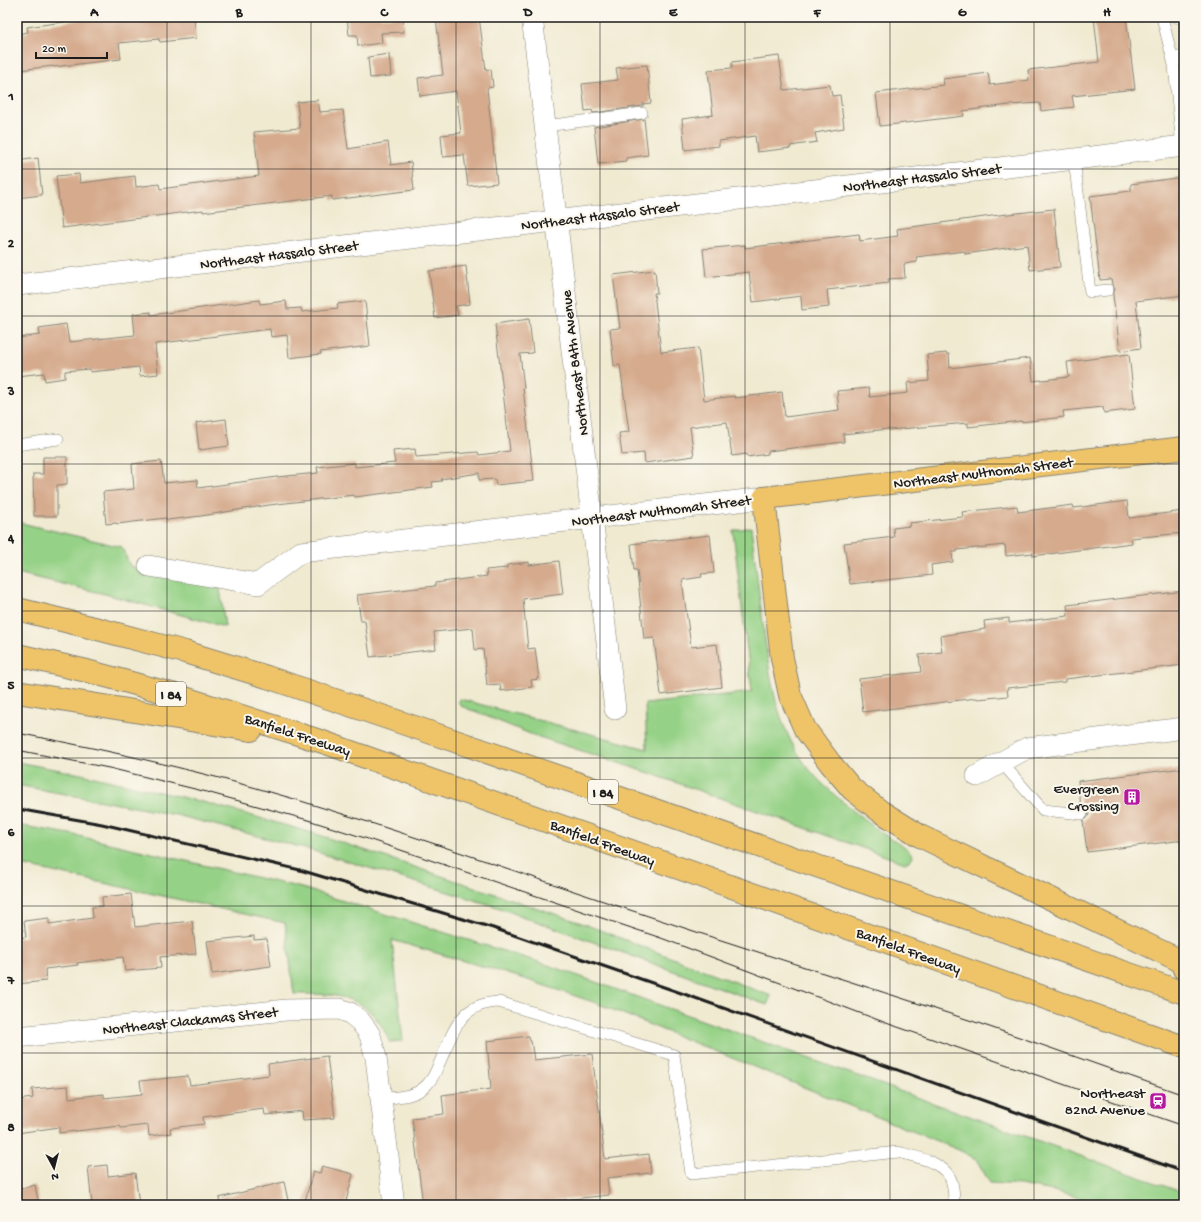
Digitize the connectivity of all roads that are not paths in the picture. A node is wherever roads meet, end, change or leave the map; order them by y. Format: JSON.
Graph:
{"nodes":[{"id":1,"x":532,"y":17,"type":"edge"},
{"id":2,"x":1162,"y":17,"type":"edge"},
{"id":3,"x":1176,"y":17,"type":"edge"},
{"id":4,"x":1184,"y":18,"type":"edge"},
{"id":5,"x":1184,"y":56,"type":"edge"},
{"id":6,"x":1174,"y":65,"type":"junction"},
{"id":7,"x":642,"y":113,"type":"dead end"},
{"id":8,"x":546,"y":126,"type":"junction"},
{"id":9,"x":1183,"y":146,"type":"edge"},
{"id":10,"x":1074,"y":159,"type":"junction"},
{"id":11,"x":557,"y":220,"type":"junction"},
{"id":12,"x":17,"y":285,"type":"edge"},
{"id":13,"x":1108,"y":290,"type":"dead end"},
{"id":14,"x":58,"y":439,"type":"dead end"},
{"id":15,"x":17,"y":445,"type":"edge"},
{"id":16,"x":1184,"y":448,"type":"edge"},
{"id":17,"x":764,"y":498,"type":"junction"},
{"id":18,"x":592,"y":518,"type":"junction"},
{"id":19,"x":149,"y":566,"type":"dead end"},
{"id":20,"x":17,"y":609,"type":"edge"},
{"id":21,"x":17,"y":654,"type":"edge"},
{"id":22,"x":17,"y":692,"type":"edge"},
{"id":23,"x":615,"y":709,"type":"dead end"},
{"id":24,"x":1184,"y":728,"type":"edge"},
{"id":25,"x":323,"y":742,"type":"junction"},
{"id":26,"x":1001,"y":762,"type":"junction"},
{"id":27,"x":977,"y":776,"type":"dead end"},
{"id":28,"x":1082,"y":814,"type":"dead end"},
{"id":29,"x":1184,"y":969,"type":"edge"},
{"id":30,"x":1184,"y":993,"type":"edge"},
{"id":31,"x":17,"y":1038,"type":"edge"},
{"id":32,"x":1184,"y":1047,"type":"edge"},
{"id":33,"x":381,"y":1099,"type":"junction"},
{"id":34,"x":394,"y":1205,"type":"edge"},
{"id":35,"x":954,"y":1205,"type":"edge"}],
"edges":[{"from":1,"to":8,"type":"street","name":"Northeast 84th Avenue"},
{"from":2,"to":6,"type":"lane"},
{"from":3,"to":4,"type":"lane"},
{"from":5,"to":6,"type":"lane"},
{"from":6,"to":9,"type":"lane"},
{"from":7,"to":8,"type":"lane"},
{"from":8,"to":11,"type":"street","name":"Northeast 84th Avenue"},
{"from":9,"to":10,"type":"street","name":"Northeast Hassalo Street"},
{"from":10,"to":11,"type":"street","name":"Northeast Hassalo Street"},
{"from":10,"to":13,"type":"lane"},
{"from":11,"to":12,"type":"street","name":"Northeast Hassalo Street"},
{"from":11,"to":18,"type":"street","name":"Northeast 84th Avenue"},
{"from":14,"to":15,"type":"lane"},
{"from":16,"to":17,"type":"main road","name":"Northeast Multnomah Street"},
{"from":17,"to":18,"type":"street","name":"Northeast Multnomah Street"},
{"from":17,"to":29,"type":"main road"},
{"from":18,"to":19,"type":"street","name":"Northeast Multnomah Street"},
{"from":18,"to":23,"type":"street","name":"Northeast 84th Avenue"},
{"from":20,"to":30,"type":"main road","number":"I 84"},
{"from":21,"to":25,"type":"main road","name":"Banfield Freeway","number":"I 84"},
{"from":22,"to":25,"type":"main road"},
{"from":24,"to":26,"type":"street"},
{"from":25,"to":32,"type":"main road","name":"Banfield Freeway","number":"I 84"},
{"from":26,"to":27,"type":"street"},
{"from":26,"to":28,"type":"lane"},
{"from":31,"to":33,"type":"street","name":"Northeast Clackamas Street"},
{"from":33,"to":34,"type":"street"},
{"from":33,"to":35,"type":"lane"}]}
